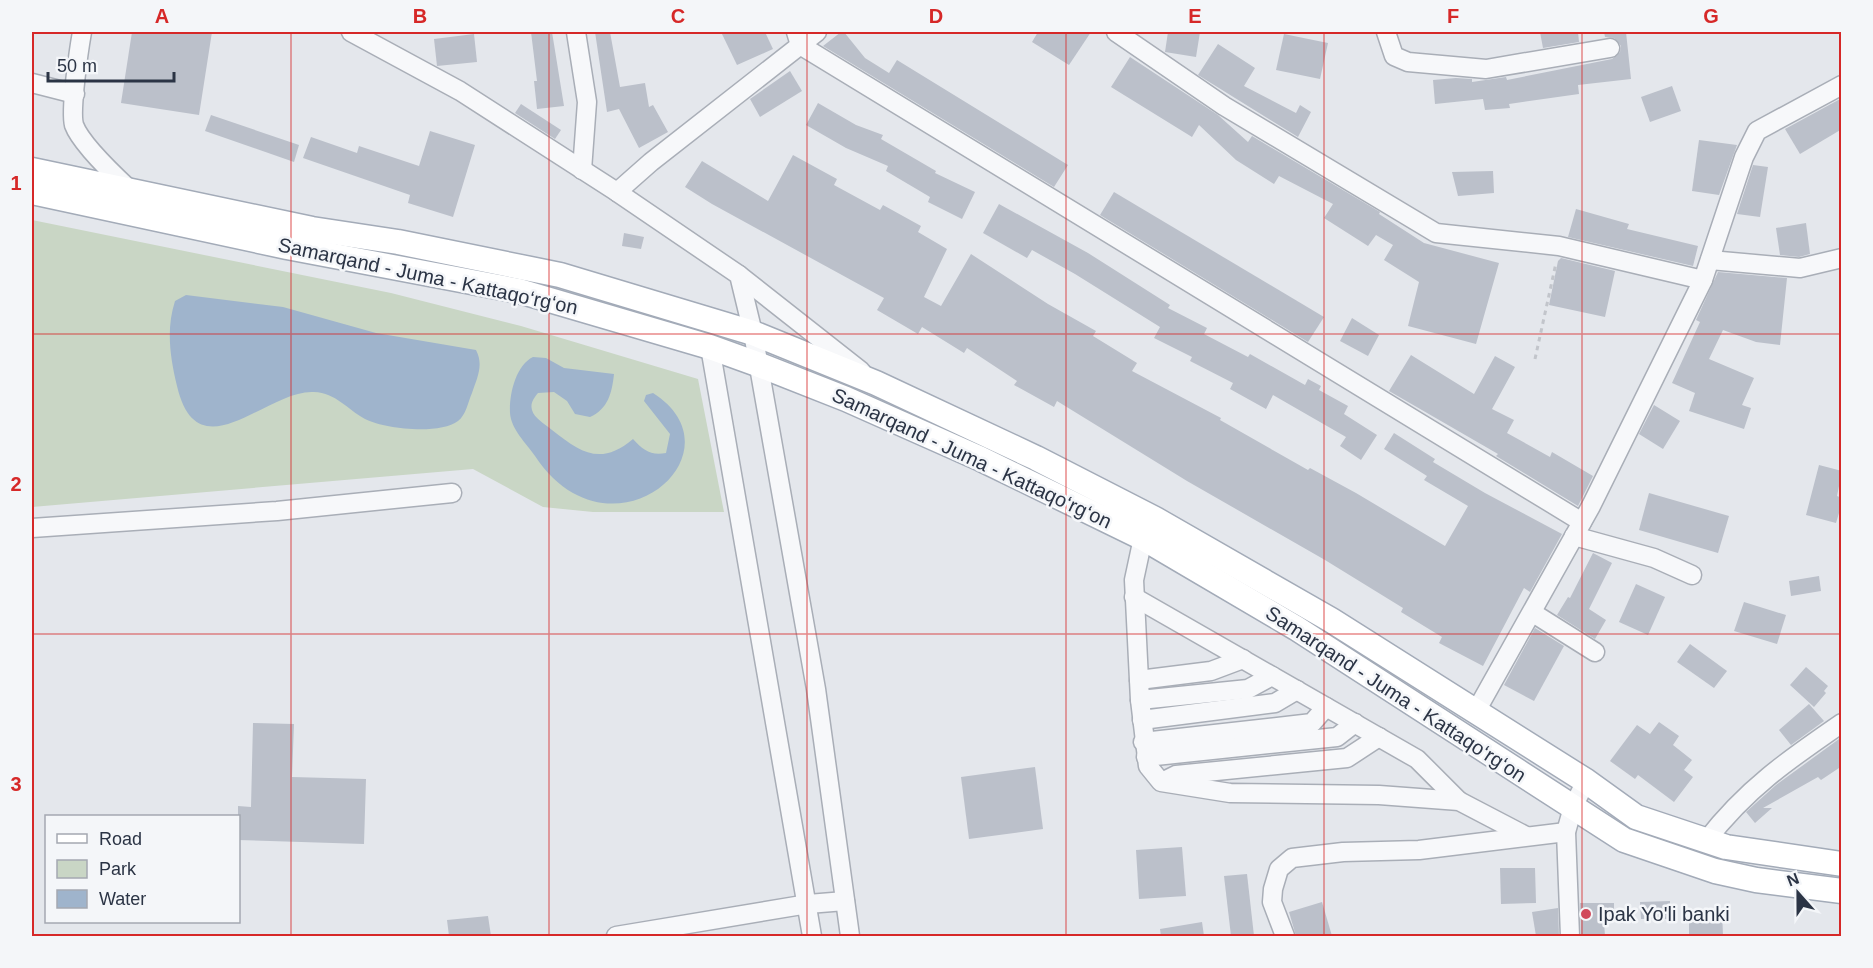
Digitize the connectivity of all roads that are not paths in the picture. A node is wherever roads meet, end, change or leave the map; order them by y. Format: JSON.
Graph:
{"nodes":[{"id":1,"x":82,"y":32,"type":"edge"},
{"id":2,"x":351,"y":32,"type":"edge"},
{"id":3,"x":576,"y":32,"type":"edge"},
{"id":4,"x":817,"y":32,"type":"edge"},
{"id":5,"x":1116,"y":32,"type":"edge"},
{"id":6,"x":1386,"y":32,"type":"edge"},
{"id":7,"x":798,"y":38,"type":"edge"},
{"id":8,"x":1610,"y":48,"type":"dead end"},
{"id":9,"x":32,"y":83,"type":"edge"},
{"id":10,"x":1842,"y":86,"type":"edge"},
{"id":11,"x":75,"y":94,"type":"junction"},
{"id":12,"x":32,"y":170,"type":"edge"},
{"id":13,"x":582,"y":170,"type":"junction"},
{"id":14,"x":129,"y":189,"type":"junction"},
{"id":15,"x":32,"y":192,"type":"edge"},
{"id":16,"x":617,"y":192,"type":"junction"},
{"id":17,"x":1842,"y":258,"type":"edge"},
{"id":18,"x":1710,"y":260,"type":"junction"},
{"id":19,"x":739,"y":275,"type":"junction"},
{"id":20,"x":1703,"y":280,"type":"junction"},
{"id":21,"x":753,"y":333,"type":"junction"},
{"id":22,"x":710,"y":347,"type":"junction"},
{"id":23,"x":757,"y":364,"type":"junction"},
{"id":24,"x":876,"y":383,"type":"junction"},
{"id":25,"x":452,"y":493,"type":"dead end"},
{"id":26,"x":32,"y":528,"type":"edge"},
{"id":27,"x":1578,"y":529,"type":"junction"},
{"id":28,"x":1143,"y":537,"type":"junction"},
{"id":29,"x":1692,"y":574,"type":"dead end"},
{"id":30,"x":1134,"y":597,"type":"junction"},
{"id":31,"x":1533,"y":613,"type":"junction"},
{"id":32,"x":1595,"y":652,"type":"dead end"},
{"id":33,"x":1243,"y":659,"type":"junction"},
{"id":34,"x":1272,"y":676,"type":"junction"},
{"id":35,"x":1139,"y":680,"type":"junction"},
{"id":36,"x":1297,"y":690,"type":"junction"},
{"id":37,"x":1140,"y":700,"type":"junction"},
{"id":38,"x":1326,"y":706,"type":"junction"},
{"id":39,"x":1475,"y":713,"type":"junction"},
{"id":40,"x":1142,"y":720,"type":"junction"},
{"id":41,"x":1355,"y":723,"type":"junction"},
{"id":42,"x":1842,"y":723,"type":"edge"},
{"id":43,"x":1378,"y":737,"type":"junction"},
{"id":44,"x":1145,"y":749,"type":"junction"},
{"id":45,"x":1586,"y":781,"type":"junction"},
{"id":46,"x":1161,"y":782,"type":"junction"},
{"id":47,"x":1459,"y":801,"type":"junction"},
{"id":48,"x":1573,"y":807,"type":"junction"},
{"id":49,"x":1566,"y":832,"type":"junction"},
{"id":50,"x":1526,"y":837,"type":"junction"},
{"id":51,"x":1706,"y":841,"type":"junction"},
{"id":52,"x":1842,"y":864,"type":"edge"},
{"id":53,"x":1842,"y":891,"type":"edge"},
{"id":54,"x":845,"y":901,"type":"junction"},
{"id":55,"x":808,"y":904,"type":"junction"},
{"id":56,"x":616,"y":936,"type":"edge"},
{"id":57,"x":812,"y":936,"type":"edge"},
{"id":58,"x":850,"y":936,"type":"edge"},
{"id":59,"x":1285,"y":936,"type":"edge"},
{"id":60,"x":1570,"y":936,"type":"edge"}],
"edges":[{"from":1,"to":11,"type":"street"},
{"from":2,"to":13,"type":"street"},
{"from":3,"to":13,"type":"street"},
{"from":4,"to":7,"type":"street"},
{"from":5,"to":20,"type":"street"},
{"from":6,"to":8,"type":"street"},
{"from":7,"to":16,"type":"street"},
{"from":7,"to":27,"type":"street"},
{"from":9,"to":11,"type":"street"},
{"from":10,"to":18,"type":"street"},
{"from":11,"to":14,"type":"street"},
{"from":12,"to":14,"type":"main road","name":"Samarqand - Juma - Kattaqo‘rg‘on"},
{"from":13,"to":16,"type":"street"},
{"from":14,"to":21,"type":"main road","name":"Samarqand - Juma - Kattaqo‘rg‘on"},
{"from":15,"to":22,"type":"main road","name":"Samarqand - Juma - Kattaqo‘rg‘on"},
{"from":16,"to":19,"type":"street"},
{"from":17,"to":18,"type":"street"},
{"from":18,"to":20,"type":"street"},
{"from":19,"to":21,"type":"street"},
{"from":19,"to":24,"type":"street"},
{"from":20,"to":27,"type":"street"},
{"from":21,"to":23,"type":"street"},
{"from":21,"to":24,"type":"main road","name":"Samarqand - Juma - Kattaqo‘rg‘on"},
{"from":22,"to":23,"type":"main road","name":"Samarqand - Juma - Kattaqo‘rg‘on"},
{"from":22,"to":55,"type":"street"},
{"from":23,"to":28,"type":"main road","name":"Samarqand - Juma - Kattaqo‘rg‘on"},
{"from":23,"to":54,"type":"street"},
{"from":24,"to":39,"type":"main road","name":"Samarqand - Juma - Kattaqo‘rg‘on"},
{"from":25,"to":26,"type":"street"},
{"from":27,"to":29,"type":"street"},
{"from":27,"to":31,"type":"street"},
{"from":28,"to":30,"type":"street"},
{"from":28,"to":48,"type":"main road","name":"Samarqand - Juma - Kattaqo‘rg‘on"},
{"from":30,"to":33,"type":"street"},
{"from":30,"to":35,"type":"street"},
{"from":31,"to":32,"type":"street"},
{"from":31,"to":39,"type":"street"},
{"from":33,"to":34,"type":"street"},
{"from":33,"to":35,"type":"street"},
{"from":34,"to":36,"type":"street"},
{"from":34,"to":37,"type":"street"},
{"from":35,"to":37,"type":"street"},
{"from":36,"to":38,"type":"street"},
{"from":36,"to":40,"type":"street"},
{"from":37,"to":40,"type":"street"},
{"from":38,"to":41,"type":"street"},
{"from":38,"to":44,"type":"street"},
{"from":39,"to":45,"type":"main road","name":"Samarqand - Juma - Kattaqo‘rg‘on"},
{"from":40,"to":44,"type":"street"},
{"from":41,"to":43,"type":"street"},
{"from":41,"to":44,"type":"street"},
{"from":42,"to":51,"type":"street"},
{"from":43,"to":46,"type":"street"},
{"from":43,"to":47,"type":"street"},
{"from":44,"to":46,"type":"street"},
{"from":45,"to":48,"type":"street"},
{"from":45,"to":51,"type":"main road","name":"Samarqand - Juma - Kattaqo‘rg‘on"},
{"from":46,"to":47,"type":"street"},
{"from":47,"to":50,"type":"street"},
{"from":48,"to":49,"type":"street"},
{"from":48,"to":53,"type":"main road","name":"Samarqand - Juma - Kattaqo‘rg‘on"},
{"from":49,"to":50,"type":"street"},
{"from":49,"to":60,"type":"street"},
{"from":50,"to":59,"type":"street"},
{"from":51,"to":52,"type":"main road","name":"Samarqand - Juma - Kattaqo‘rg‘on"},
{"from":54,"to":55,"type":"street"},
{"from":54,"to":58,"type":"street"},
{"from":55,"to":56,"type":"street"},
{"from":55,"to":57,"type":"street"}]}
